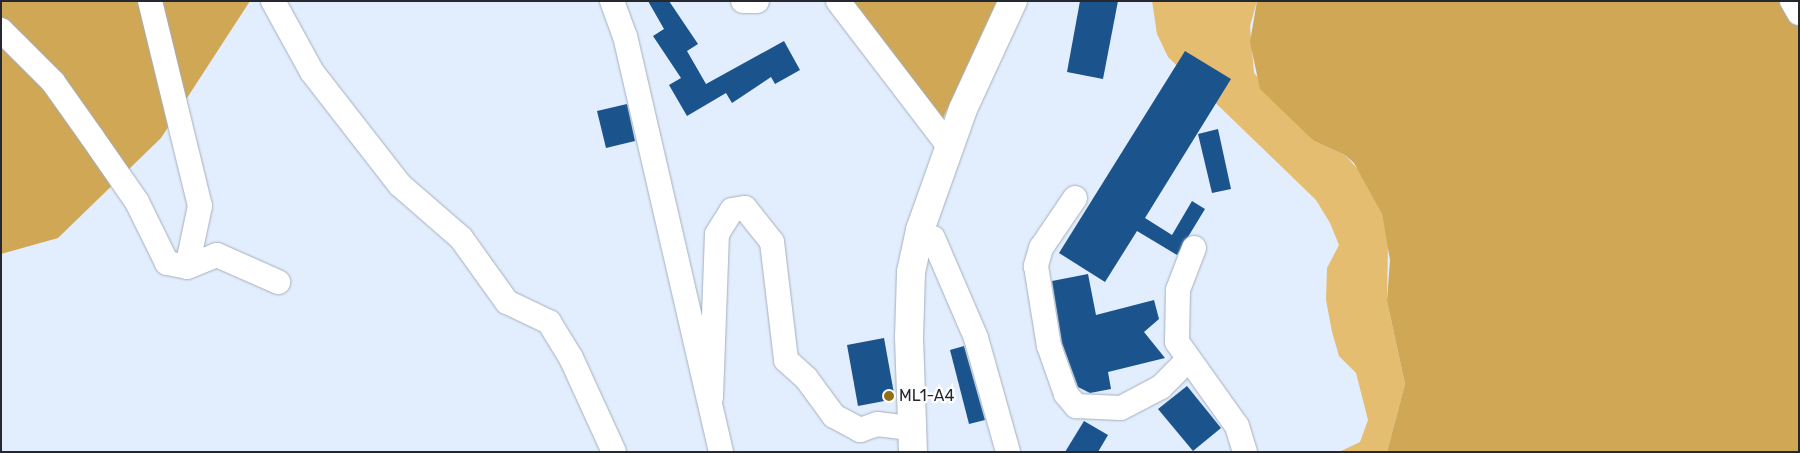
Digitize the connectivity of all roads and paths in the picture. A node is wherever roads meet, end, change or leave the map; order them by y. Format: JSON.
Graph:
{"nodes":[{"id":1,"x":150,"y":1,"type":"edge"},
{"id":2,"x":272,"y":1,"type":"edge"},
{"id":3,"x":612,"y":1,"type":"edge"},
{"id":4,"x":743,"y":1,"type":"edge"},
{"id":5,"x":757,"y":1,"type":"edge"},
{"id":6,"x":838,"y":1,"type":"edge"},
{"id":7,"x":1013,"y":1,"type":"edge"},
{"id":8,"x":1026,"y":1,"type":"edge"},
{"id":9,"x":1792,"y":1,"type":"edge"},
{"id":10,"x":1799,"y":13,"type":"edge"},
{"id":11,"x":1,"y":30,"type":"edge"},
{"id":12,"x":948,"y":146,"type":"junction"},
{"id":13,"x":1075,"y":198,"type":"dead end"},
{"id":14,"x":933,"y":238,"type":"junction"},
{"id":15,"x":1194,"y":248,"type":"dead end"},
{"id":16,"x":187,"y":266,"type":"junction"},
{"id":17,"x":278,"y":282,"type":"dead end"},
{"id":18,"x":1187,"y":361,"type":"junction"},
{"id":19,"x":711,"y":396,"type":"junction"},
{"id":20,"x":912,"y":440,"type":"edge"},
{"id":21,"x":614,"y":452,"type":"edge"},
{"id":22,"x":721,"y":452,"type":"edge"},
{"id":23,"x":930,"y":452,"type":"edge"},
{"id":24,"x":1008,"y":452,"type":"edge"},
{"id":25,"x":1245,"y":452,"type":"edge"}],
"edges":[{"from":1,"to":16,"type":"street"},
{"from":2,"to":21,"type":"street"},
{"from":3,"to":19,"type":"street"},
{"from":4,"to":5,"type":"street"},
{"from":6,"to":12,"type":"street"},
{"from":7,"to":12,"type":"highway"},
{"from":8,"to":14,"type":"highway"},
{"from":9,"to":10,"type":"street"},
{"from":11,"to":16,"type":"street"},
{"from":12,"to":20,"type":"highway"},
{"from":13,"to":18,"type":"street"},
{"from":14,"to":23,"type":"highway"},
{"from":14,"to":24,"type":"street"},
{"from":15,"to":18,"type":"street"},
{"from":16,"to":17,"type":"street"},
{"from":18,"to":25,"type":"street"},
{"from":19,"to":20,"type":"street"},
{"from":19,"to":22,"type":"street"}]}
